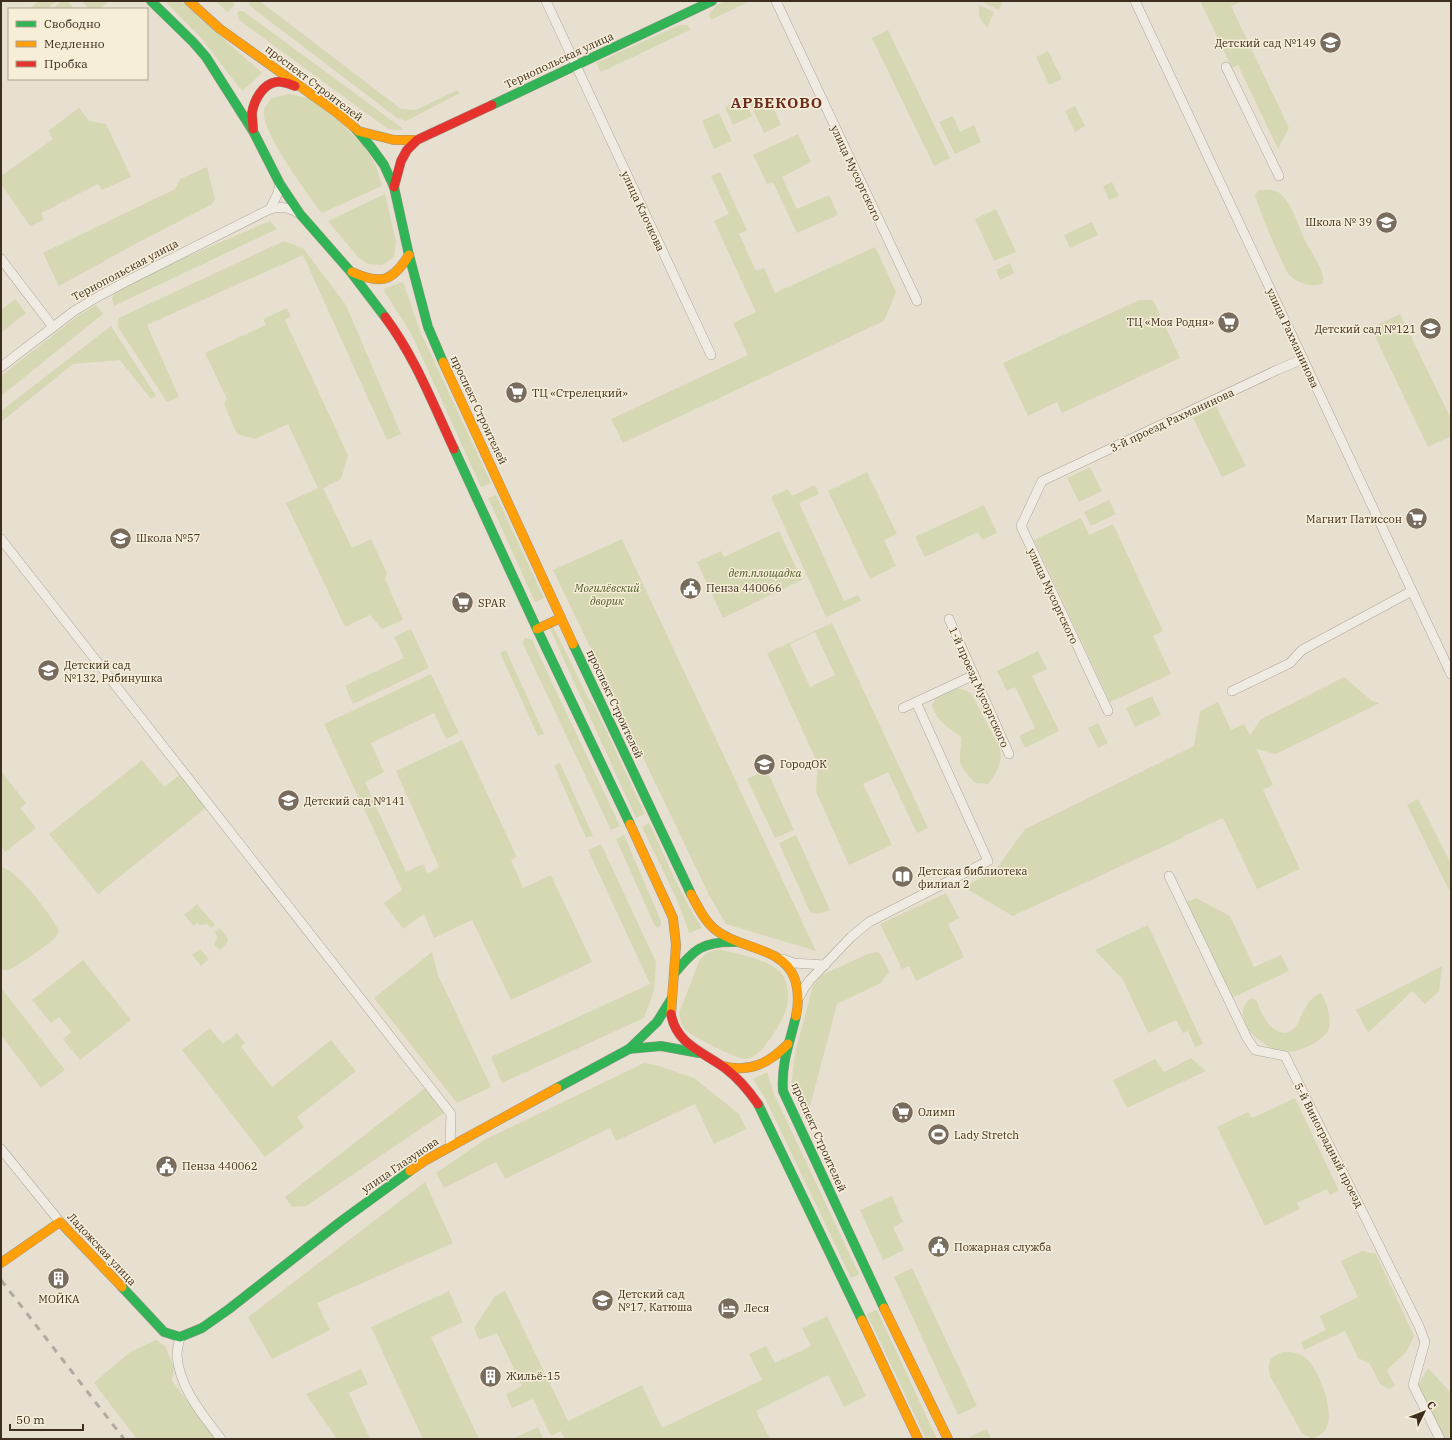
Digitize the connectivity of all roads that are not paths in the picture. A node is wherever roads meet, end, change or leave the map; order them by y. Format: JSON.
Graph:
{"nodes":[{"id":1,"x":151,"y":1,"type":"edge"},
{"id":2,"x":189,"y":1,"type":"edge"},
{"id":3,"x":546,"y":1,"type":"edge"},
{"id":4,"x":712,"y":1,"type":"edge"},
{"id":5,"x":776,"y":1,"type":"edge"},
{"id":6,"x":1135,"y":1,"type":"edge"},
{"id":7,"x":575,"y":66,"type":"junction"},
{"id":8,"x":1226,"y":67,"type":"dead end"},
{"id":9,"x":308,"y":92,"type":"junction"},
{"id":10,"x":253,"y":131,"type":"junction"},
{"id":11,"x":358,"y":131,"type":"junction"},
{"id":12,"x":417,"y":140,"type":"junction"},
{"id":13,"x":1278,"y":176,"type":"dead end"},
{"id":14,"x":280,"y":184,"type":"junction"},
{"id":15,"x":394,"y":187,"type":"junction"},
{"id":16,"x":270,"y":209,"type":"junction"},
{"id":17,"x":300,"y":214,"type":"junction"},
{"id":18,"x":409,"y":255,"type":"junction"},
{"id":19,"x":1,"y":259,"type":"edge"},
{"id":20,"x":350,"y":271,"type":"junction"},
{"id":21,"x":917,"y":301,"type":"dead end"},
{"id":22,"x":53,"y":327,"type":"junction"},
{"id":23,"x":710,"y":356,"type":"dead end"},
{"id":24,"x":1303,"y":359,"type":"junction"},
{"id":25,"x":1,"y":367,"type":"edge"},
{"id":26,"x":1042,"y":481,"type":"joint"},
{"id":27,"x":1,"y":539,"type":"edge"},
{"id":28,"x":1412,"y":591,"type":"junction"},
{"id":29,"x":561,"y":618,"type":"junction"},
{"id":30,"x":949,"y":619,"type":"dead end"},
{"id":31,"x":538,"y":629,"type":"junction"},
{"id":32,"x":1451,"y":674,"type":"edge"},
{"id":33,"x":974,"y":675,"type":"junction"},
{"id":34,"x":1232,"y":691,"type":"dead end"},
{"id":35,"x":916,"y":702,"type":"junction"},
{"id":36,"x":903,"y":708,"type":"dead end"},
{"id":37,"x":1108,"y":711,"type":"dead end"},
{"id":38,"x":1009,"y":754,"type":"dead end"},
{"id":39,"x":1169,"y":876,"type":"dead end"},
{"id":40,"x":737,"y":942,"type":"junction"},
{"id":41,"x":781,"y":959,"type":"junction"},
{"id":42,"x":825,"y":965,"type":"junction"},
{"id":43,"x":674,"y":974,"type":"junction"},
{"id":44,"x":672,"y":998,"type":"junction"},
{"id":45,"x":799,"y":998,"type":"junction"},
{"id":46,"x":788,"y":1044,"type":"junction"},
{"id":47,"x":629,"y":1049,"type":"junction"},
{"id":48,"x":702,"y":1054,"type":"junction"},
{"id":49,"x":720,"y":1064,"type":"junction"},
{"id":50,"x":450,"y":1146,"type":"junction"},
{"id":51,"x":1,"y":1149,"type":"edge"},
{"id":52,"x":60,"y":1222,"type":"junction"},
{"id":53,"x":1,"y":1263,"type":"edge"},
{"id":54,"x":180,"y":1337,"type":"junction"},
{"id":55,"x":221,"y":1439,"type":"edge"},
{"id":56,"x":918,"y":1439,"type":"edge"},
{"id":57,"x":948,"y":1439,"type":"edge"},
{"id":58,"x":1440,"y":1439,"type":"edge"}],
"edges":[{"from":1,"to":10,"type":"main road"},
{"from":2,"to":9,"type":"main road","name":"проспект Строителей"},
{"from":3,"to":7,"type":"street","name":"улица Клочкова"},
{"from":4,"to":7,"type":"main road","name":"Тернопольская улица"},
{"from":5,"to":21,"type":"street","name":"улица Мусоргского"},
{"from":6,"to":24,"type":"street","name":"улица Рахманинова"},
{"from":7,"to":12,"type":"main road","name":"Тернопольская улица"},
{"from":7,"to":23,"type":"street","name":"улица Клочкова"},
{"from":8,"to":13,"type":"street"},
{"from":9,"to":10,"type":"main road"},
{"from":9,"to":11,"type":"main road","name":"проспект Строителей"},
{"from":10,"to":14,"type":"main road"},
{"from":11,"to":12,"type":"main road","name":"Тернопольская улица"},
{"from":11,"to":15,"type":"main road","name":"проспект Строителей"},
{"from":12,"to":15,"type":"main road","name":"Тернопольская улица"},
{"from":14,"to":16,"type":"street"},
{"from":14,"to":17,"type":"main road"},
{"from":15,"to":18,"type":"main road","name":"проспект Строителей"},
{"from":16,"to":17,"type":"street","name":"Тернопольская улица"},
{"from":16,"to":22,"type":"street","name":"Тернопольская улица"},
{"from":17,"to":20,"type":"main road"},
{"from":18,"to":20,"type":"main road"},
{"from":18,"to":29,"type":"main road","name":"проспект Строителей"},
{"from":19,"to":22,"type":"street"},
{"from":20,"to":31,"type":"main road"},
{"from":22,"to":25,"type":"street","name":"Тернопольская улица"},
{"from":24,"to":26,"type":"street","name":"3-й проезд Рахманинова"},
{"from":24,"to":28,"type":"street","name":"улица Рахманинова"},
{"from":26,"to":37,"type":"street","name":"улица Мусоргского"},
{"from":27,"to":50,"type":"street"},
{"from":28,"to":32,"type":"street","name":"улица Рахманинова"},
{"from":28,"to":34,"type":"street"},
{"from":29,"to":31,"type":"main road"},
{"from":29,"to":40,"type":"main road","name":"проспект Строителей"},
{"from":30,"to":33,"type":"street","name":"1-й проезд Мусоргского"},
{"from":31,"to":43,"type":"main road"},
{"from":33,"to":35,"type":"street"},
{"from":33,"to":38,"type":"street","name":"1-й проезд Мусоргского"},
{"from":35,"to":36,"type":"street"},
{"from":35,"to":42,"type":"street"},
{"from":39,"to":58,"type":"street","name":"5-й Виноградный проезд"},
{"from":40,"to":41,"type":"main road","name":"проспект Строителей"},
{"from":40,"to":43,"type":"main road"},
{"from":41,"to":42,"type":"street"},
{"from":41,"to":45,"type":"main road","name":"проспект Строителей"},
{"from":42,"to":45,"type":"street"},
{"from":43,"to":44,"type":"main road"},
{"from":44,"to":47,"type":"main road","name":"улица Глазунова"},
{"from":44,"to":48,"type":"main road"},
{"from":45,"to":46,"type":"main road","name":"проспект Строителей"},
{"from":46,"to":49,"type":"main road"},
{"from":46,"to":57,"type":"main road","name":"проспект Строителей"},
{"from":47,"to":48,"type":"main road","name":"улица Глазунова"},
{"from":47,"to":50,"type":"main road","name":"улица Глазунова"},
{"from":48,"to":49,"type":"main road"},
{"from":49,"to":56,"type":"main road"},
{"from":50,"to":54,"type":"main road","name":"улица Глазунова"},
{"from":51,"to":52,"type":"street","name":"Ладожская улица"},
{"from":52,"to":53,"type":"main road"},
{"from":52,"to":54,"type":"main road","name":"Ладожская улица"},
{"from":54,"to":55,"type":"street"}]}
